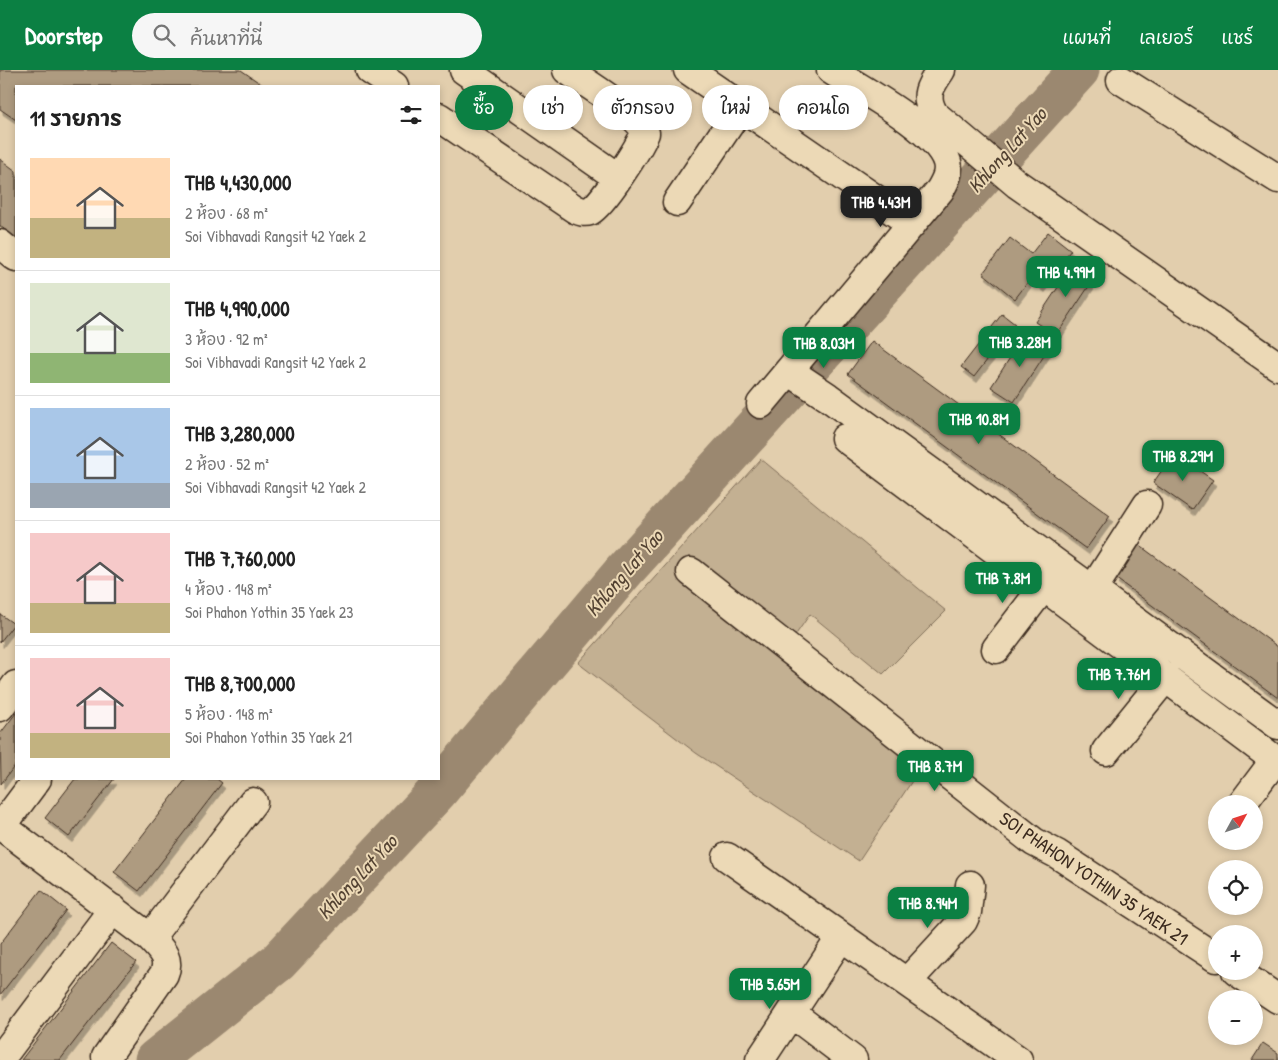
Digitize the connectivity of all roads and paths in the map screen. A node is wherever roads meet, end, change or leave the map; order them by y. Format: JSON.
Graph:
{"nodes":[{"id":1,"x":370,"y":70,"type":"edge"},
{"id":2,"x":464,"y":70,"type":"edge"},
{"id":3,"x":567,"y":70,"type":"edge"},
{"id":4,"x":688,"y":70,"type":"edge"},
{"id":5,"x":831,"y":70,"type":"edge"},
{"id":6,"x":941,"y":70,"type":"edge"},
{"id":7,"x":1121,"y":80,"type":"dead end"},
{"id":8,"x":392,"y":85,"type":"edge"},
{"id":9,"x":709,"y":85,"type":"edge"},
{"id":10,"x":440,"y":118,"type":"edge"},
{"id":11,"x":769,"y":126,"type":"edge"},
{"id":12,"x":726,"y":130,"type":"edge"},
{"id":13,"x":618,"y":177,"type":"junction"},
{"id":14,"x":1278,"y":179,"type":"edge"},
{"id":15,"x":677,"y":202,"type":"dead end"},
{"id":16,"x":912,"y":224,"type":"junction"},
{"id":17,"x":0,"y":244,"type":"edge"},
{"id":18,"x":15,"y":256,"type":"edge"},
{"id":19,"x":1278,"y":366,"type":"edge"},
{"id":20,"x":793,"y":374,"type":"junction"},
{"id":21,"x":761,"y":404,"type":"dead end"},
{"id":22,"x":845,"y":438,"type":"dead end"},
{"id":23,"x":1147,"y":506,"type":"dead end"},
{"id":24,"x":691,"y":572,"type":"dead end"},
{"id":25,"x":1045,"y":586,"type":"junction"},
{"id":26,"x":1093,"y":589,"type":"junction"},
{"id":27,"x":996,"y":649,"type":"dead end"},
{"id":28,"x":1166,"y":677,"type":"junction"},
{"id":29,"x":15,"y":686,"type":"edge"},
{"id":30,"x":0,"y":707,"type":"edge"},
{"id":31,"x":1278,"y":725,"type":"edge"},
{"id":32,"x":1106,"y":751,"type":"dead end"},
{"id":33,"x":1276,"y":761,"type":"edge"},
{"id":34,"x":36,"y":780,"type":"edge"},
{"id":35,"x":1249,"y":795,"type":"edge"},
{"id":36,"x":253,"y":802,"type":"dead end"},
{"id":37,"x":1,"y":825,"type":"edge"},
{"id":38,"x":727,"y":857,"type":"dead end"},
{"id":39,"x":970,"y":884,"type":"dead end"},
{"id":40,"x":113,"y":909,"type":"junction"},
{"id":41,"x":150,"y":938,"type":"junction"},
{"id":42,"x":841,"y":938,"type":"junction"},
{"id":43,"x":1208,"y":953,"type":"edge"},
{"id":44,"x":1250,"y":980,"type":"edge"},
{"id":45,"x":907,"y":982,"type":"junction"},
{"id":46,"x":1278,"y":999,"type":"edge"},
{"id":47,"x":791,"y":1013,"type":"junction"},
{"id":48,"x":7,"y":1050,"type":"dead end"},
{"id":49,"x":106,"y":1057,"type":"dead end"},
{"id":50,"x":760,"y":1060,"type":"edge"},
{"id":51,"x":852,"y":1060,"type":"edge"},
{"id":52,"x":1018,"y":1060,"type":"edge"}],
"edges":[{"from":1,"to":8,"type":"street"},
{"from":2,"to":13,"type":"street"},
{"from":3,"to":13,"type":"street"},
{"from":4,"to":9,"type":"street"},
{"from":5,"to":16,"type":"street"},
{"from":6,"to":19,"type":"street"},
{"from":7,"to":14,"type":"street"},
{"from":10,"to":13,"type":"street"},
{"from":11,"to":16,"type":"street"},
{"from":12,"to":15,"type":"street"},
{"from":16,"to":20,"type":"street"},
{"from":17,"to":18,"type":"street"},
{"from":20,"to":21,"type":"street"},
{"from":20,"to":26,"type":"street"},
{"from":22,"to":25,"type":"street"},
{"from":23,"to":26,"type":"street"},
{"from":24,"to":43,"type":"street","name":"SOI PHAHON YOTHIN 35 YAEK 21"},
{"from":25,"to":27,"type":"street"},
{"from":25,"to":28,"type":"street"},
{"from":26,"to":31,"type":"street"},
{"from":28,"to":32,"type":"street"},
{"from":28,"to":33,"type":"street"},
{"from":29,"to":30,"type":"street"},
{"from":33,"to":35,"type":"street"},
{"from":34,"to":37,"type":"street"},
{"from":36,"to":41,"type":"street"},
{"from":37,"to":40,"type":"street"},
{"from":38,"to":42,"type":"street"},
{"from":39,"to":45,"type":"street"},
{"from":40,"to":41,"type":"street"},
{"from":40,"to":48,"type":"street"},
{"from":41,"to":49,"type":"street"},
{"from":42,"to":45,"type":"street"},
{"from":42,"to":47,"type":"street"},
{"from":44,"to":46,"type":"street"},
{"from":45,"to":52,"type":"street"},
{"from":47,"to":50,"type":"street"},
{"from":47,"to":51,"type":"street"}]}
